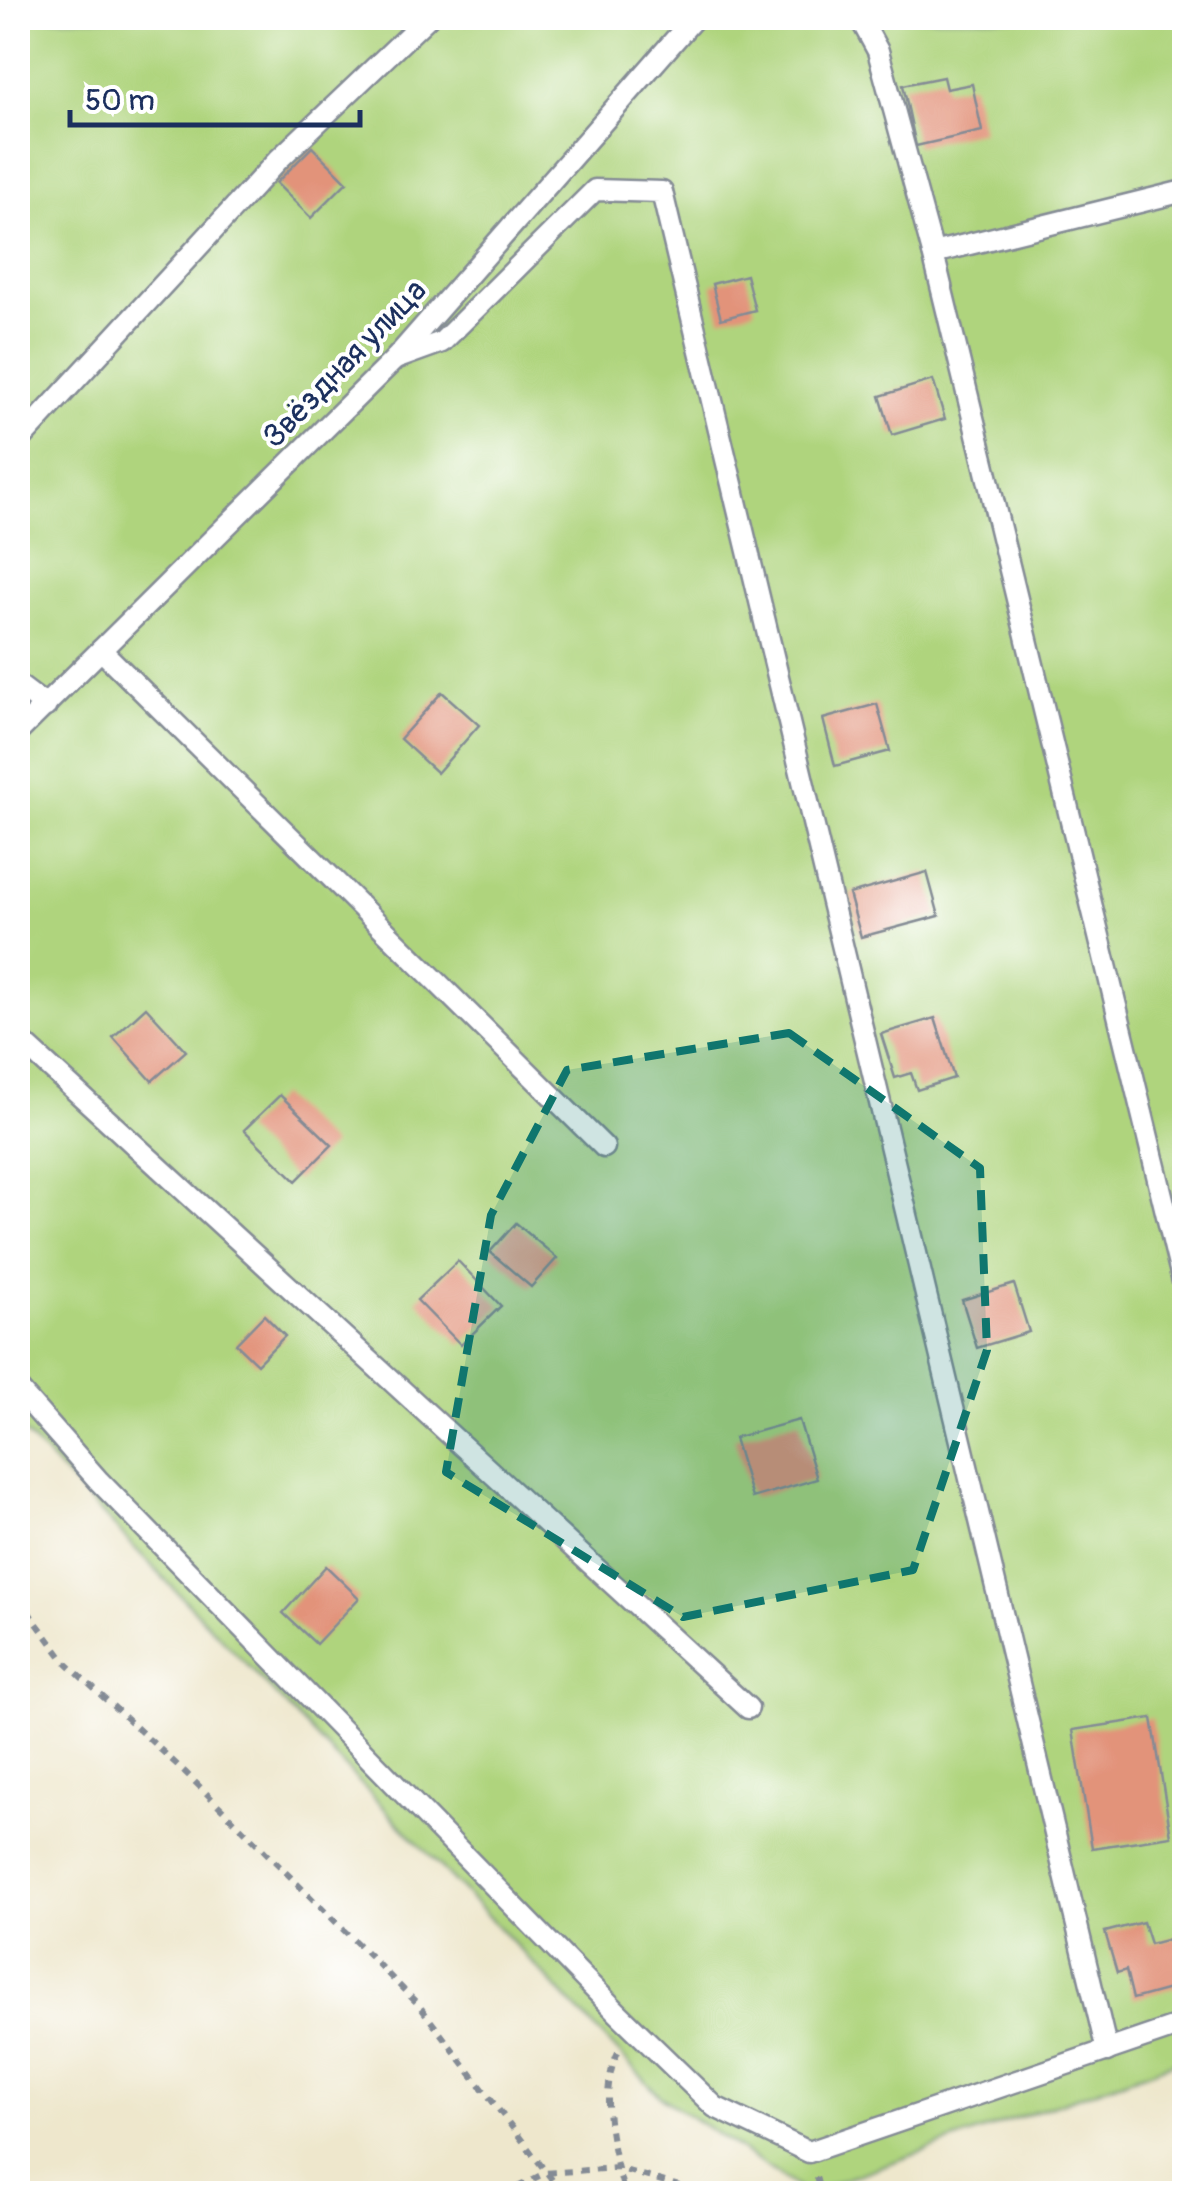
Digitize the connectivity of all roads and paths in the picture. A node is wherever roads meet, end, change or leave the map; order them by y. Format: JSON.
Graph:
{"nodes":[{"id":1,"x":427,"y":18,"type":"edge"},
{"id":2,"x":694,"y":18,"type":"edge"},
{"id":3,"x":860,"y":18,"type":"edge"},
{"id":4,"x":1184,"y":192,"type":"edge"},
{"id":5,"x":933,"y":253,"type":"junction"},
{"id":6,"x":395,"y":359,"type":"junction"},
{"id":7,"x":18,"y":442,"type":"edge"},
{"id":8,"x":101,"y":650,"type":"junction"},
{"id":9,"x":18,"y":684,"type":"edge"},
{"id":10,"x":46,"y":706,"type":"junction"},
{"id":11,"x":18,"y":732,"type":"edge"},
{"id":12,"x":18,"y":1038,"type":"edge"},
{"id":13,"x":604,"y":1147,"type":"dead end"},
{"id":14,"x":1184,"y":1286,"type":"edge"},
{"id":15,"x":18,"y":1389,"type":"edge"},
{"id":16,"x":18,"y":1598,"type":"edge"},
{"id":17,"x":748,"y":1708,"type":"dead end"},
{"id":18,"x":618,"y":2013,"type":"junction"},
{"id":19,"x":1184,"y":2024,"type":"edge"},
{"id":20,"x":1107,"y":2052,"type":"junction"},
{"id":21,"x":617,"y":2168,"type":"junction"},
{"id":22,"x":545,"y":2174,"type":"junction"},
{"id":23,"x":698,"y":2192,"type":"edge"},
{"id":24,"x":1184,"y":2192,"type":"edge"},
{"id":25,"x":504,"y":2194,"type":"edge"},
{"id":26,"x":564,"y":2194,"type":"edge"},
{"id":27,"x":625,"y":2194,"type":"edge"},
{"id":28,"x":707,"y":2194,"type":"edge"},
{"id":29,"x":1168,"y":2194,"type":"edge"}],
"edges":[{"from":1,"to":7,"type":"lane"},
{"from":2,"to":6,"type":"lane","name":"Звёздная улица"},
{"from":3,"to":5,"type":"lane"},
{"from":4,"to":5,"type":"lane"},
{"from":5,"to":14,"type":"lane"},
{"from":6,"to":8,"type":"lane","name":"Звёздная улица"},
{"from":6,"to":20,"type":"lane"},
{"from":8,"to":10,"type":"lane","name":"Звёздная улица"},
{"from":8,"to":13,"type":"lane"},
{"from":9,"to":10,"type":"lane"},
{"from":10,"to":11,"type":"lane","name":"Звёздная улица"},
{"from":12,"to":17,"type":"lane"},
{"from":15,"to":18,"type":"lane"},
{"from":16,"to":22,"type":"path"},
{"from":18,"to":20,"type":"lane"},
{"from":18,"to":21,"type":"path"},
{"from":19,"to":20,"type":"lane"},
{"from":21,"to":22,"type":"path"},
{"from":21,"to":23,"type":"path"},
{"from":21,"to":27,"type":"path"},
{"from":22,"to":25,"type":"path"},
{"from":22,"to":26,"type":"path"},
{"from":23,"to":28,"type":"path"},
{"from":24,"to":29,"type":"path"}]}
